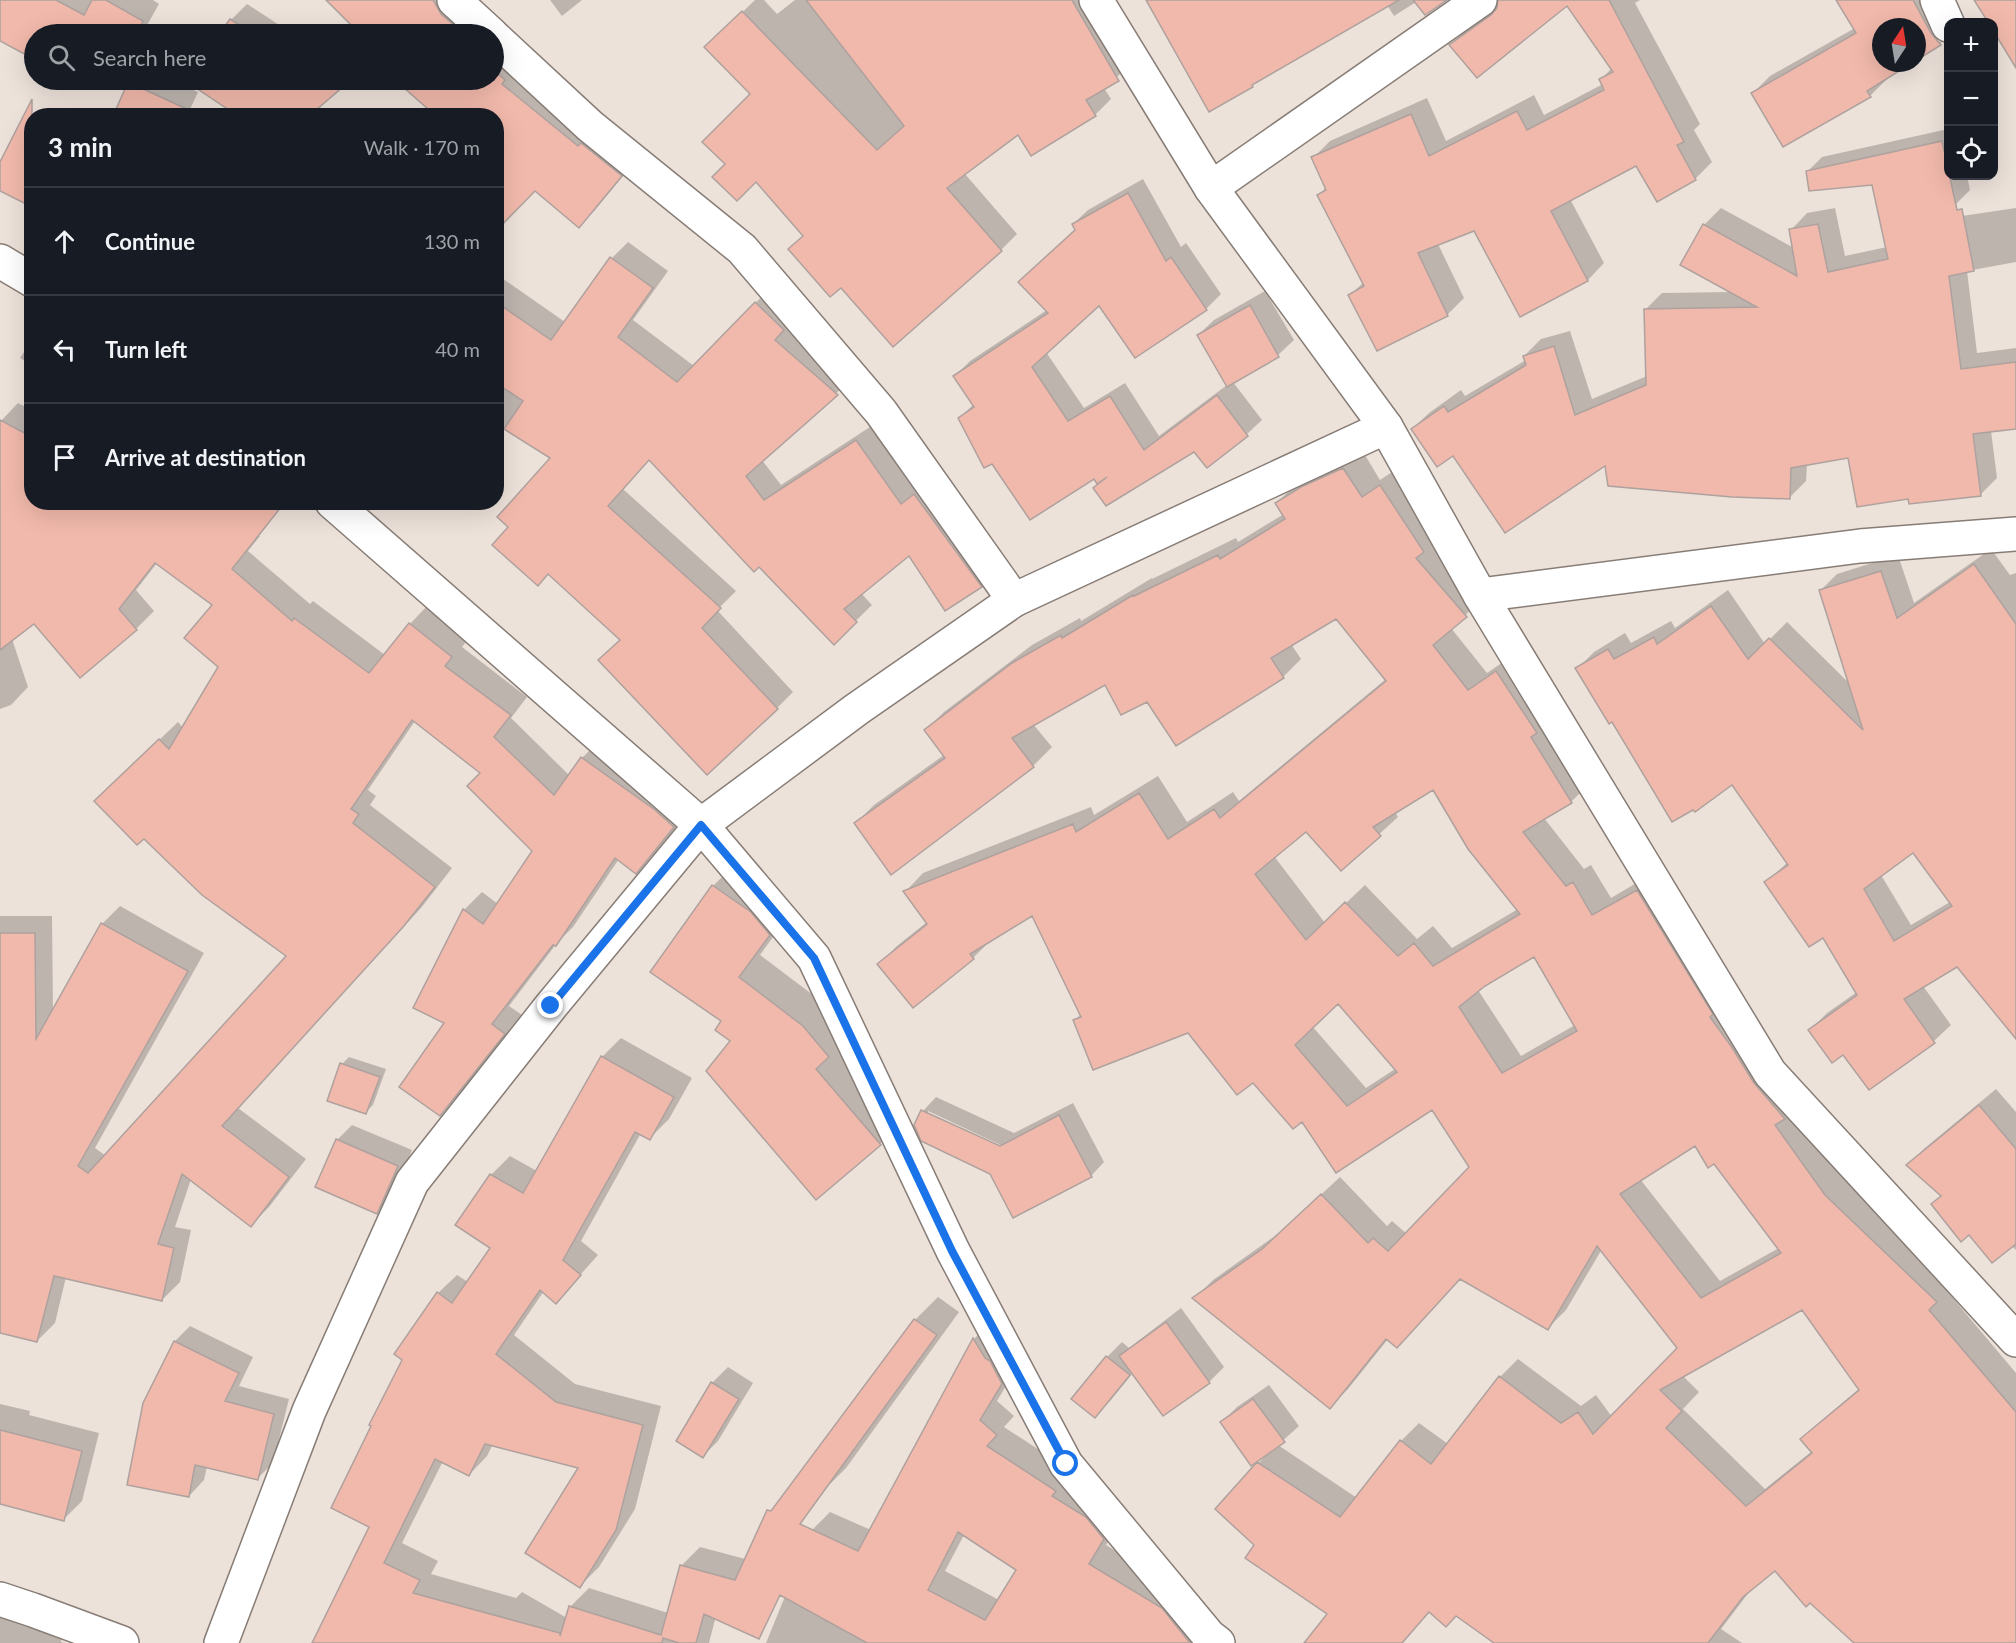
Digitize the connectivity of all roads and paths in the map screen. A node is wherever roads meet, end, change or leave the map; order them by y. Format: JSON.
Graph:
{"nodes":[{"id":1,"x":454,"y":0,"type":"edge"},
{"id":2,"x":1096,"y":0,"type":"edge"},
{"id":3,"x":1480,"y":0,"type":"edge"},
{"id":4,"x":1937,"y":0,"type":"edge"},
{"id":5,"x":1945,"y":18,"type":"edge"},
{"id":6,"x":479,"y":24,"type":"edge"},
{"id":7,"x":504,"y":47,"type":"edge"},
{"id":8,"x":1211,"y":188,"type":"junction"},
{"id":9,"x":1386,"y":427,"type":"junction"},
{"id":10,"x":341,"y":510,"type":"edge"},
{"id":11,"x":2016,"y":534,"type":"edge"},
{"id":12,"x":1480,"y":595,"type":"junction"},
{"id":13,"x":1014,"y":600,"type":"junction"},
{"id":14,"x":701,"y":825,"type":"junction"},
{"id":15,"x":2016,"y":1340,"type":"edge"},
{"id":16,"x":0,"y":1599,"type":"edge"},
{"id":17,"x":122,"y":1643,"type":"edge"},
{"id":18,"x":221,"y":1643,"type":"edge"},
{"id":19,"x":1218,"y":1643,"type":"edge"}],
"edges":[{"from":1,"to":6,"type":"street"},
{"from":2,"to":8,"type":"street"},
{"from":3,"to":8,"type":"street"},
{"from":4,"to":5,"type":"street"},
{"from":7,"to":13,"type":"street"},
{"from":8,"to":9,"type":"street"},
{"from":9,"to":12,"type":"street"},
{"from":9,"to":13,"type":"street"},
{"from":10,"to":14,"type":"street"},
{"from":11,"to":12,"type":"street"},
{"from":12,"to":15,"type":"street"},
{"from":13,"to":14,"type":"street"},
{"from":14,"to":18,"type":"street"},
{"from":14,"to":19,"type":"street"},
{"from":16,"to":17,"type":"street"}]}
